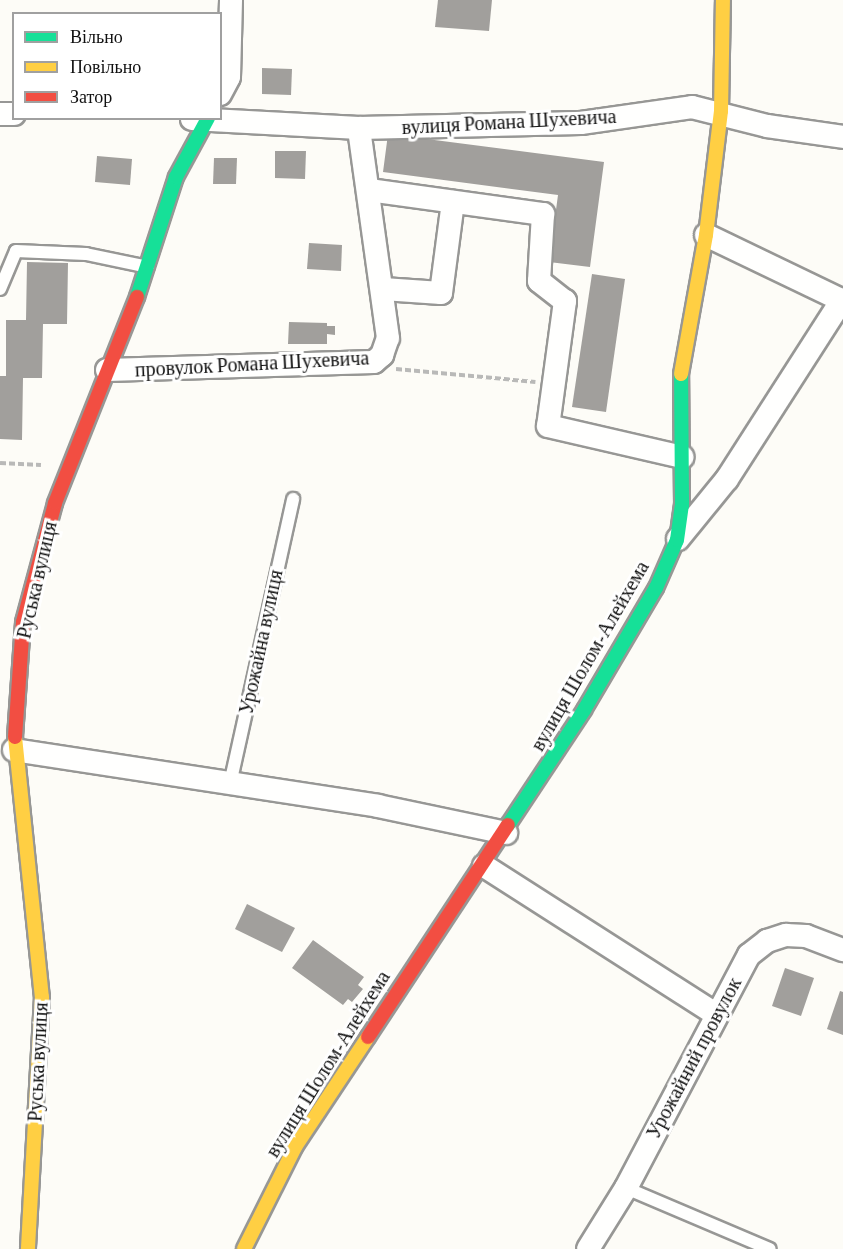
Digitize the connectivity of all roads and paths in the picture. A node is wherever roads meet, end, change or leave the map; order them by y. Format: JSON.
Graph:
{"nodes":[{"id":1,"x":231,"y":0,"type":"edge"},
{"id":2,"x":723,"y":0,"type":"edge"},
{"id":3,"x":222,"y":90,"type":"edge"},
{"id":4,"x":721,"y":111,"type":"junction"},
{"id":5,"x":202,"y":120,"type":"edge"},
{"id":6,"x":219,"y":120,"type":"edge"},
{"id":7,"x":359,"y":128,"type":"junction"},
{"id":8,"x":843,"y":137,"type":"edge"},
{"id":9,"x":369,"y":190,"type":"junction"},
{"id":10,"x":453,"y":202,"type":"junction"},
{"id":11,"x":706,"y":235,"type":"junction"},
{"id":12,"x":149,"y":267,"type":"junction"},
{"id":13,"x":0,"y":289,"type":"edge"},
{"id":14,"x":383,"y":289,"type":"junction"},
{"id":15,"x":842,"y":300,"type":"edge"},
{"id":16,"x":374,"y":362,"type":"junction"},
{"id":17,"x":107,"y":370,"type":"junction"},
{"id":18,"x":553,"y":385,"type":"junction"},
{"id":19,"x":682,"y":457,"type":"junction"},
{"id":20,"x":0,"y":463,"type":"edge"},
{"id":21,"x":69,"y":466,"type":"junction"},
{"id":22,"x":293,"y":499,"type":"dead end"},
{"id":23,"x":677,"y":540,"type":"junction"},
{"id":24,"x":14,"y":750,"type":"junction"},
{"id":25,"x":230,"y":784,"type":"junction"},
{"id":26,"x":10,"y":801,"type":"edge"},
{"id":27,"x":506,"y":832,"type":"junction"},
{"id":28,"x":484,"y":866,"type":"junction"},
{"id":29,"x":843,"y":950,"type":"edge"},
{"id":30,"x":716,"y":1014,"type":"junction"},
{"id":31,"x":626,"y":1188,"type":"junction"},
{"id":32,"x":28,"y":1249,"type":"edge"},
{"id":33,"x":243,"y":1249,"type":"edge"},
{"id":34,"x":588,"y":1249,"type":"edge"},
{"id":35,"x":770,"y":1249,"type":"edge"}],
"edges":[{"from":1,"to":3,"type":"street"},
{"from":2,"to":4,"type":"street","name":"вулиця Шолом-Алейхема"},
{"from":4,"to":7,"type":"street","name":"вулиця Романа Шухевича"},
{"from":4,"to":8,"type":"street","name":"вулиця Романа Шухевича"},
{"from":4,"to":11,"type":"street","name":"вулиця Шолом-Алейхема"},
{"from":5,"to":12,"type":"street","name":"Руська вулиця"},
{"from":6,"to":7,"type":"street","name":"вулиця Романа Шухевича"},
{"from":7,"to":9,"type":"street","name":"провулок Романа Шухевича"},
{"from":9,"to":10,"type":"street"},
{"from":9,"to":14,"type":"street","name":"провулок Романа Шухевича"},
{"from":10,"to":14,"type":"street"},
{"from":10,"to":18,"type":"street"},
{"from":11,"to":15,"type":"street"},
{"from":11,"to":19,"type":"street","name":"вулиця Шолом-Алейхема"},
{"from":12,"to":13,"type":"lane"},
{"from":12,"to":17,"type":"street","name":"Руська вулиця"},
{"from":14,"to":16,"type":"street","name":"провулок Романа Шухевича"},
{"from":15,"to":23,"type":"street"},
{"from":16,"to":17,"type":"street","name":"провулок Романа Шухевича"},
{"from":16,"to":18,"type":"path"},
{"from":17,"to":21,"type":"street","name":"Руська вулиця"},
{"from":18,"to":19,"type":"street"},
{"from":19,"to":23,"type":"street","name":"вулиця Шолом-Алейхема"},
{"from":20,"to":21,"type":"path"},
{"from":21,"to":24,"type":"street","name":"Руська вулиця"},
{"from":22,"to":25,"type":"lane","name":"Урожайна вулиця"},
{"from":23,"to":27,"type":"street","name":"вулиця Шолом-Алейхема"},
{"from":24,"to":25,"type":"street"},
{"from":24,"to":26,"type":"street","name":"Руська вулиця"},
{"from":25,"to":27,"type":"street"},
{"from":26,"to":32,"type":"street","name":"Руська вулиця"},
{"from":27,"to":28,"type":"street","name":"вулиця Шолом-Алейхема"},
{"from":28,"to":30,"type":"street"},
{"from":28,"to":33,"type":"street","name":"вулиця Шолом-Алейхема"},
{"from":29,"to":30,"type":"street","name":"Урожайний провулок"},
{"from":30,"to":31,"type":"street","name":"Урожайний провулок"},
{"from":31,"to":34,"type":"street","name":"Урожайний провулок"},
{"from":31,"to":35,"type":"lane"}]}
